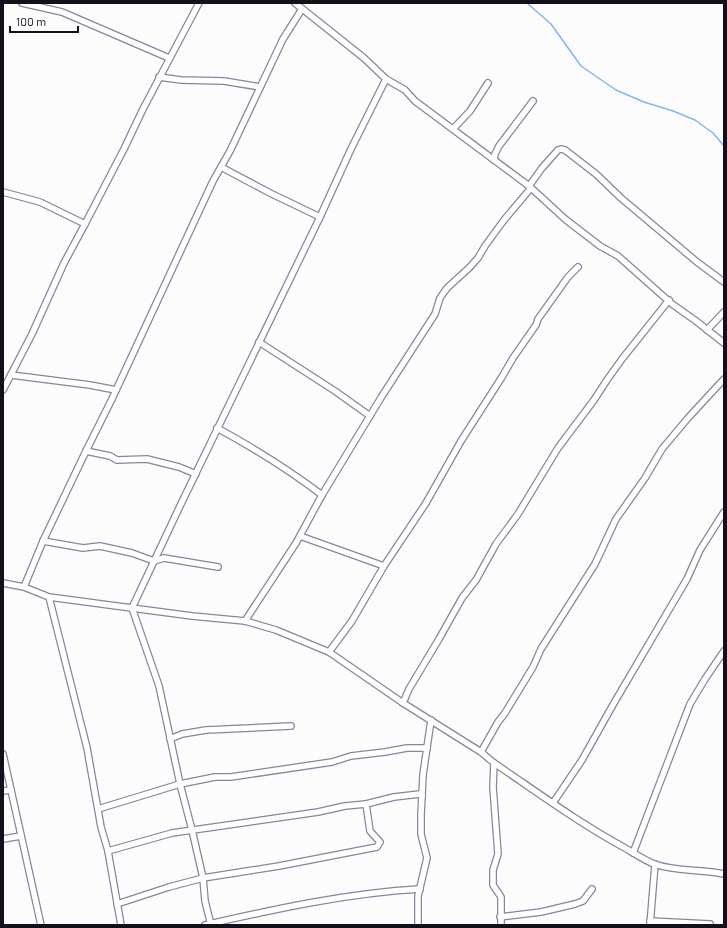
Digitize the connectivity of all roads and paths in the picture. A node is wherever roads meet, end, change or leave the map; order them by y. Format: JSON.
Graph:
{"nodes":[{"id":1,"x":22,"y":3,"type":"edge"},
{"id":2,"x":199,"y":3,"type":"edge"},
{"id":3,"x":295,"y":3,"type":"edge"},
{"id":4,"x":302,"y":9,"type":"junction"},
{"id":5,"x":169,"y":58,"type":"junction"},
{"id":6,"x":159,"y":77,"type":"junction"},
{"id":7,"x":386,"y":79,"type":"junction"},
{"id":8,"x":488,"y":82,"type":"dead end"},
{"id":9,"x":260,"y":87,"type":"junction"},
{"id":10,"x":533,"y":101,"type":"dead end"},
{"id":11,"x":453,"y":129,"type":"junction"},
{"id":12,"x":494,"y":160,"type":"junction"},
{"id":13,"x":221,"y":167,"type":"junction"},
{"id":14,"x":530,"y":187,"type":"junction"},
{"id":15,"x":3,"y":192,"type":"edge"},
{"id":16,"x":320,"y":217,"type":"junction"},
{"id":17,"x":85,"y":224,"type":"junction"},
{"id":18,"x":578,"y":267,"type":"dead end"},
{"id":19,"x":724,"y":282,"type":"edge"},
{"id":20,"x":669,"y":300,"type":"junction"},
{"id":21,"x":724,"y":312,"type":"edge"},
{"id":22,"x":707,"y":330,"type":"junction"},
{"id":23,"x":259,"y":342,"type":"junction"},
{"id":24,"x":724,"y":343,"type":"edge"},
{"id":25,"x":10,"y":375,"type":"junction"},
{"id":26,"x":724,"y":379,"type":"edge"},
{"id":27,"x":3,"y":390,"type":"edge"},
{"id":28,"x":116,"y":390,"type":"junction"},
{"id":29,"x":370,"y":416,"type":"junction"},
{"id":30,"x":217,"y":428,"type":"junction"},
{"id":31,"x":86,"y":451,"type":"junction"},
{"id":32,"x":196,"y":474,"type":"junction"},
{"id":33,"x":322,"y":495,"type":"junction"},
{"id":34,"x":724,"y":512,"type":"edge"},
{"id":35,"x":300,"y":536,"type":"junction"},
{"id":36,"x":43,"y":541,"type":"junction"},
{"id":37,"x":154,"y":561,"type":"junction"},
{"id":38,"x":218,"y":566,"type":"dead end"},
{"id":39,"x":384,"y":566,"type":"junction"},
{"id":40,"x":3,"y":583,"type":"edge"},
{"id":41,"x":24,"y":587,"type":"junction"},
{"id":42,"x":49,"y":597,"type":"junction"},
{"id":43,"x":132,"y":608,"type":"junction"},
{"id":44,"x":245,"y":621,"type":"junction"},
{"id":45,"x":724,"y":651,"type":"edge"},
{"id":46,"x":329,"y":652,"type":"junction"},
{"id":47,"x":403,"y":703,"type":"junction"},
{"id":48,"x":431,"y":720,"type":"junction"},
{"id":49,"x":291,"y":726,"type":"dead end"},
{"id":50,"x":170,"y":739,"type":"junction"},
{"id":51,"x":427,"y":748,"type":"junction"},
{"id":52,"x":481,"y":752,"type":"junction"},
{"id":53,"x":3,"y":754,"type":"edge"},
{"id":54,"x":494,"y":763,"type":"junction"},
{"id":55,"x":180,"y":784,"type":"junction"},
{"id":56,"x":11,"y":790,"type":"junction"},
{"id":57,"x":3,"y":791,"type":"edge"},
{"id":58,"x":422,"y":796,"type":"junction"},
{"id":59,"x":553,"y":803,"type":"junction"},
{"id":60,"x":366,"y":804,"type":"junction"},
{"id":61,"x":98,"y":809,"type":"junction"},
{"id":62,"x":192,"y":830,"type":"junction"},
{"id":63,"x":21,"y":836,"type":"junction"},
{"id":64,"x":3,"y":839,"type":"edge"},
{"id":65,"x":108,"y":851,"type":"junction"},
{"id":66,"x":633,"y":853,"type":"junction"},
{"id":67,"x":655,"y":864,"type":"junction"},
{"id":68,"x":724,"y":874,"type":"edge"},
{"id":69,"x":203,"y":878,"type":"junction"},
{"id":70,"x":420,"y":889,"type":"junction"},
{"id":71,"x":592,"y":889,"type":"dead end"},
{"id":72,"x":117,"y":904,"type":"junction"},
{"id":73,"x":500,"y":918,"type":"junction"},
{"id":74,"x":650,"y":923,"type":"edge"},
{"id":75,"x":710,"y":924,"type":"edge"},
{"id":76,"x":41,"y":925,"type":"edge"},
{"id":77,"x":121,"y":925,"type":"edge"},
{"id":78,"x":209,"y":925,"type":"edge"},
{"id":79,"x":418,"y":925,"type":"edge"},
{"id":80,"x":501,"y":925,"type":"edge"}],
"edges":[{"from":1,"to":5,"type":"street"},
{"from":2,"to":5,"type":"street"},
{"from":3,"to":4,"type":"street"},
{"from":4,"to":7,"type":"street"},
{"from":4,"to":9,"type":"street"},
{"from":5,"to":6,"type":"street"},
{"from":6,"to":9,"type":"street"},
{"from":6,"to":17,"type":"street"},
{"from":7,"to":11,"type":"street"},
{"from":7,"to":16,"type":"street"},
{"from":8,"to":11,"type":"street"},
{"from":9,"to":13,"type":"street"},
{"from":10,"to":12,"type":"street"},
{"from":11,"to":12,"type":"street"},
{"from":12,"to":14,"type":"street"},
{"from":13,"to":16,"type":"street"},
{"from":13,"to":28,"type":"street"},
{"from":14,"to":19,"type":"street"},
{"from":14,"to":20,"type":"street"},
{"from":14,"to":29,"type":"street"},
{"from":15,"to":17,"type":"street"},
{"from":16,"to":23,"type":"street"},
{"from":17,"to":25,"type":"street"},
{"from":18,"to":39,"type":"street"},
{"from":20,"to":22,"type":"street"},
{"from":20,"to":47,"type":"street"},
{"from":21,"to":22,"type":"street"},
{"from":22,"to":24,"type":"street"},
{"from":23,"to":29,"type":"street"},
{"from":23,"to":30,"type":"street"},
{"from":25,"to":27,"type":"street"},
{"from":25,"to":28,"type":"street"},
{"from":26,"to":52,"type":"street"},
{"from":28,"to":31,"type":"street"},
{"from":29,"to":33,"type":"street"},
{"from":30,"to":32,"type":"street"},
{"from":30,"to":33,"type":"street"},
{"from":31,"to":32,"type":"street"},
{"from":31,"to":36,"type":"street"},
{"from":32,"to":37,"type":"street"},
{"from":33,"to":35,"type":"street"},
{"from":34,"to":59,"type":"street"},
{"from":35,"to":39,"type":"street"},
{"from":35,"to":44,"type":"street"},
{"from":36,"to":37,"type":"street"},
{"from":36,"to":41,"type":"street"},
{"from":37,"to":38,"type":"street"},
{"from":37,"to":43,"type":"street"},
{"from":39,"to":46,"type":"street"},
{"from":40,"to":41,"type":"street"},
{"from":41,"to":42,"type":"street"},
{"from":42,"to":43,"type":"street"},
{"from":42,"to":61,"type":"street"},
{"from":43,"to":44,"type":"street"},
{"from":43,"to":50,"type":"street"},
{"from":44,"to":46,"type":"street"},
{"from":45,"to":66,"type":"street"},
{"from":46,"to":47,"type":"street"},
{"from":47,"to":48,"type":"street"},
{"from":48,"to":51,"type":"street"},
{"from":48,"to":52,"type":"street"},
{"from":49,"to":50,"type":"street"},
{"from":50,"to":55,"type":"street"},
{"from":51,"to":55,"type":"street"},
{"from":51,"to":58,"type":"street"},
{"from":52,"to":54,"type":"street"},
{"from":53,"to":56,"type":"street"},
{"from":54,"to":59,"type":"street"},
{"from":54,"to":73,"type":"street"},
{"from":55,"to":61,"type":"street"},
{"from":55,"to":62,"type":"street"},
{"from":56,"to":57,"type":"street"},
{"from":56,"to":63,"type":"street"},
{"from":58,"to":60,"type":"street"},
{"from":58,"to":70,"type":"street"},
{"from":59,"to":66,"type":"street"},
{"from":60,"to":62,"type":"street"},
{"from":60,"to":69,"type":"street"},
{"from":61,"to":65,"type":"street"},
{"from":62,"to":65,"type":"street"},
{"from":62,"to":69,"type":"street"},
{"from":63,"to":64,"type":"street"},
{"from":63,"to":76,"type":"street"},
{"from":65,"to":72,"type":"street"},
{"from":66,"to":67,"type":"street"},
{"from":67,"to":68,"type":"street"},
{"from":67,"to":74,"type":"street"},
{"from":69,"to":72,"type":"street"},
{"from":69,"to":78,"type":"street"},
{"from":70,"to":78,"type":"street"},
{"from":70,"to":79,"type":"street"},
{"from":71,"to":73,"type":"street"},
{"from":72,"to":77,"type":"street"},
{"from":73,"to":80,"type":"street"},
{"from":74,"to":75,"type":"street"}]}
